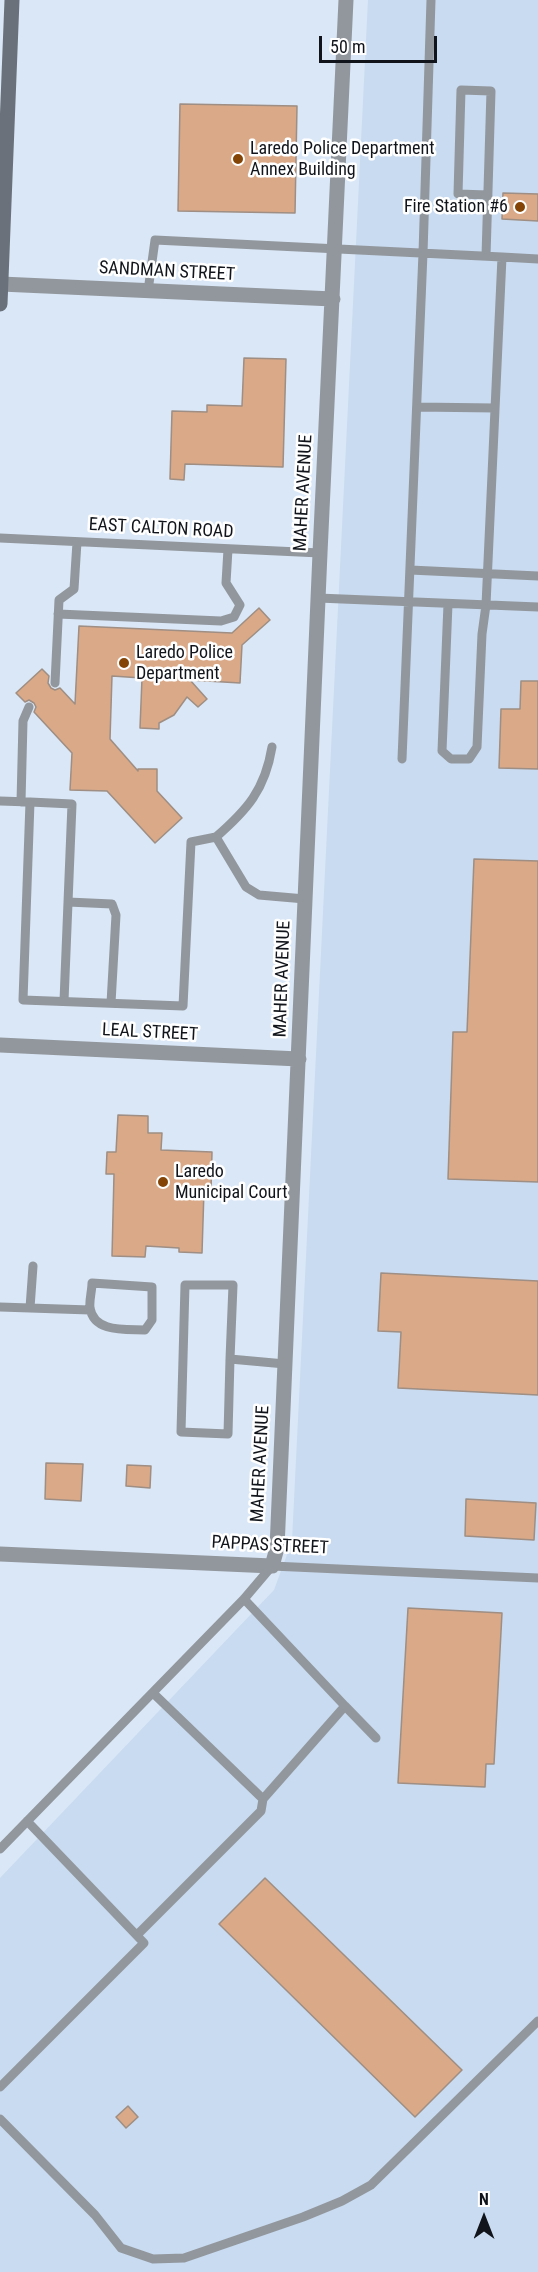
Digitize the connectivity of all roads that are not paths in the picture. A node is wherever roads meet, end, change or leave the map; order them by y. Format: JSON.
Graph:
{"nodes":[{"id":1,"x":12,"y":0,"type":"edge"},
{"id":2,"x":346,"y":0,"type":"edge"},
{"id":3,"x":431,"y":0,"type":"edge"},
{"id":4,"x":488,"y":195,"type":"junction"},
{"id":5,"x":335,"y":248,"type":"junction"},
{"id":6,"x":423,"y":253,"type":"junction"},
{"id":7,"x":486,"y":256,"type":"junction"},
{"id":8,"x":502,"y":257,"type":"junction"},
{"id":9,"x":538,"y":259,"type":"edge"},
{"id":10,"x":0,"y":284,"type":"edge"},
{"id":11,"x":148,"y":291,"type":"junction"},
{"id":12,"x":333,"y":299,"type":"junction"},
{"id":13,"x":0,"y":304,"type":"edge"},
{"id":14,"x":417,"y":406,"type":"junction"},
{"id":15,"x":495,"y":408,"type":"junction"},
{"id":16,"x":0,"y":538,"type":"edge"},
{"id":17,"x":77,"y":542,"type":"junction"},
{"id":18,"x":228,"y":549,"type":"junction"},
{"id":19,"x":320,"y":553,"type":"junction"},
{"id":20,"x":410,"y":570,"type":"junction"},
{"id":21,"x":488,"y":574,"type":"junction"},
{"id":22,"x":538,"y":576,"type":"edge"},
{"id":23,"x":318,"y":598,"type":"junction"},
{"id":24,"x":409,"y":602,"type":"junction"},
{"id":25,"x":448,"y":603,"type":"junction"},
{"id":26,"x":486,"y":605,"type":"junction"},
{"id":27,"x":538,"y":607,"type":"edge"},
{"id":28,"x":58,"y":614,"type":"junction"},
{"id":29,"x":55,"y":683,"type":"dead end"},
{"id":30,"x":29,"y":707,"type":"dead end"},
{"id":31,"x":272,"y":747,"type":"dead end"},
{"id":32,"x":402,"y":759,"type":"dead end"},
{"id":33,"x":0,"y":801,"type":"edge"},
{"id":34,"x":26,"y":802,"type":"junction"},
{"id":35,"x":216,"y":837,"type":"junction"},
{"id":36,"x":306,"y":899,"type":"junction"},
{"id":37,"x":68,"y":902,"type":"junction"},
{"id":38,"x":64,"y":1001,"type":"junction"},
{"id":39,"x":111,"y":1003,"type":"junction"},
{"id":40,"x":0,"y":1045,"type":"edge"},
{"id":41,"x":299,"y":1059,"type":"junction"},
{"id":42,"x":33,"y":1266,"type":"dead end"},
{"id":43,"x":0,"y":1307,"type":"edge"},
{"id":44,"x":30,"y":1308,"type":"junction"},
{"id":45,"x":90,"y":1310,"type":"junction"},
{"id":46,"x":230,"y":1359,"type":"junction"},
{"id":47,"x":285,"y":1364,"type":"junction"},
{"id":48,"x":0,"y":1554,"type":"edge"},
{"id":49,"x":272,"y":1566,"type":"junction"},
{"id":50,"x":538,"y":1578,"type":"edge"},
{"id":51,"x":244,"y":1599,"type":"junction"},
{"id":52,"x":153,"y":1693,"type":"junction"},
{"id":53,"x":345,"y":1706,"type":"junction"},
{"id":54,"x":376,"y":1738,"type":"dead end"},
{"id":55,"x":263,"y":1799,"type":"junction"},
{"id":56,"x":27,"y":1821,"type":"junction"},
{"id":57,"x":0,"y":1849,"type":"edge"},
{"id":58,"x":136,"y":1935,"type":"junction"},
{"id":59,"x":538,"y":2022,"type":"edge"},
{"id":60,"x":0,"y":2087,"type":"edge"},
{"id":61,"x":0,"y":2119,"type":"edge"}],
"edges":[{"from":1,"to":10,"type":"street"},
{"from":2,"to":5,"type":"street","name":"MAHER AVENUE"},
{"from":3,"to":6,"type":"lane"},
{"from":4,"to":4,"type":"lane"},
{"from":4,"to":7,"type":"lane"},
{"from":5,"to":6,"type":"lane"},
{"from":5,"to":11,"type":"lane"},
{"from":5,"to":12,"type":"street","name":"MAHER AVENUE"},
{"from":6,"to":7,"type":"lane"},
{"from":6,"to":14,"type":"lane"},
{"from":7,"to":8,"type":"lane"},
{"from":8,"to":9,"type":"lane"},
{"from":8,"to":15,"type":"lane"},
{"from":10,"to":11,"type":"street","name":"SANDMAN STREET"},
{"from":10,"to":13,"type":"street"},
{"from":11,"to":12,"type":"street","name":"SANDMAN STREET"},
{"from":12,"to":19,"type":"street","name":"MAHER AVENUE"},
{"from":14,"to":15,"type":"lane"},
{"from":14,"to":20,"type":"lane"},
{"from":15,"to":21,"type":"lane"},
{"from":16,"to":17,"type":"lane","name":"EAST CALTON ROAD"},
{"from":17,"to":18,"type":"lane","name":"EAST CALTON ROAD"},
{"from":17,"to":28,"type":"lane"},
{"from":18,"to":19,"type":"lane","name":"EAST CALTON ROAD"},
{"from":18,"to":28,"type":"lane"},
{"from":19,"to":23,"type":"street","name":"MAHER AVENUE"},
{"from":20,"to":21,"type":"lane"},
{"from":20,"to":24,"type":"lane"},
{"from":21,"to":22,"type":"lane"},
{"from":21,"to":26,"type":"lane"},
{"from":23,"to":24,"type":"lane"},
{"from":23,"to":36,"type":"street","name":"MAHER AVENUE"},
{"from":24,"to":25,"type":"lane"},
{"from":24,"to":32,"type":"lane"},
{"from":25,"to":26,"type":"lane"},
{"from":25,"to":26,"type":"lane"},
{"from":26,"to":27,"type":"lane"},
{"from":28,"to":29,"type":"lane"},
{"from":30,"to":34,"type":"lane"},
{"from":31,"to":35,"type":"lane"},
{"from":33,"to":34,"type":"lane"},
{"from":34,"to":37,"type":"lane"},
{"from":34,"to":38,"type":"lane"},
{"from":35,"to":36,"type":"lane"},
{"from":35,"to":39,"type":"lane"},
{"from":36,"to":41,"type":"street","name":"MAHER AVENUE"},
{"from":37,"to":38,"type":"lane"},
{"from":37,"to":39,"type":"lane"},
{"from":38,"to":39,"type":"lane"},
{"from":40,"to":41,"type":"street","name":"LEAL STREET"},
{"from":41,"to":47,"type":"street","name":"MAHER AVENUE"},
{"from":42,"to":44,"type":"lane"},
{"from":43,"to":44,"type":"lane"},
{"from":44,"to":45,"type":"lane"},
{"from":45,"to":45,"type":"lane"},
{"from":46,"to":46,"type":"lane"},
{"from":46,"to":47,"type":"lane"},
{"from":47,"to":49,"type":"street","name":"MAHER AVENUE"},
{"from":48,"to":49,"type":"street","name":"PAPPAS STREET"},
{"from":49,"to":50,"type":"lane","name":"PAPPAS STREET"},
{"from":49,"to":51,"type":"lane","name":"MAHER AVENUE"},
{"from":51,"to":52,"type":"lane","name":"MAHER AVENUE"},
{"from":51,"to":53,"type":"lane"},
{"from":52,"to":55,"type":"lane"},
{"from":52,"to":56,"type":"lane","name":"MAHER AVENUE"},
{"from":53,"to":54,"type":"lane"},
{"from":53,"to":55,"type":"lane"},
{"from":55,"to":58,"type":"lane"},
{"from":56,"to":57,"type":"lane","name":"MAHER AVENUE"},
{"from":56,"to":58,"type":"lane"},
{"from":58,"to":60,"type":"lane"},
{"from":59,"to":61,"type":"lane"}]}
